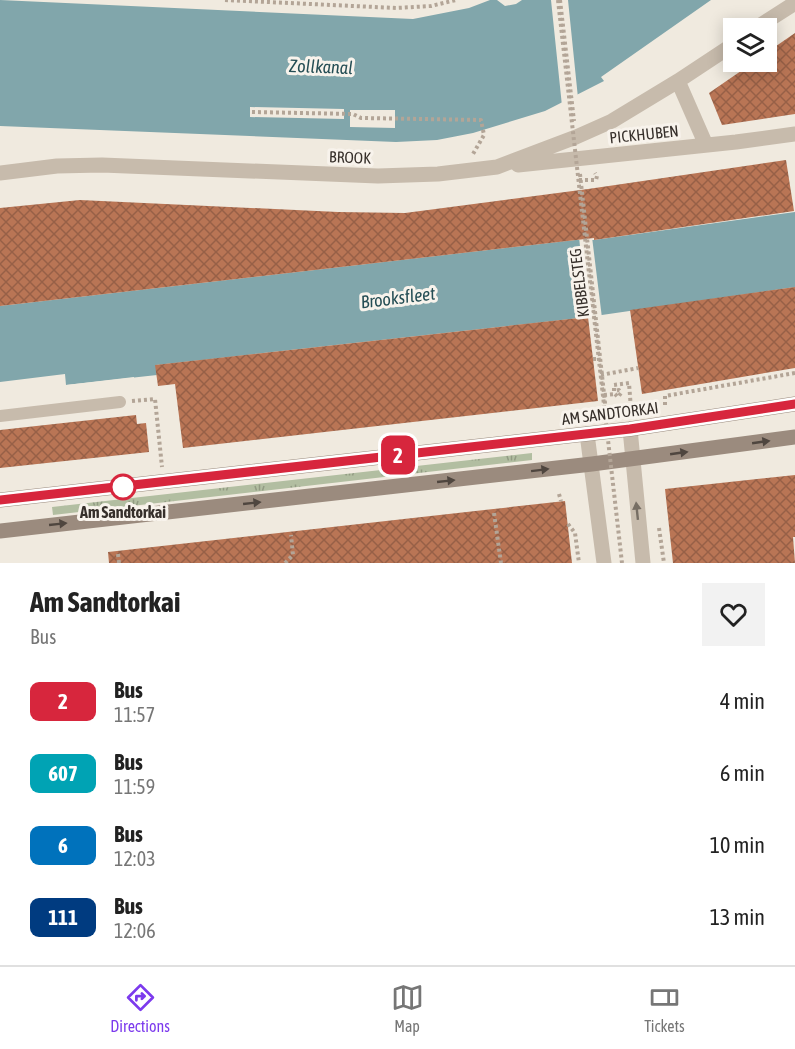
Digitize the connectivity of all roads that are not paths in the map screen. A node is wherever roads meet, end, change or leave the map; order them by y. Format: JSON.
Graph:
{"nodes":[{"id":1,"x":795,"y":3,"type":"edge"},
{"id":2,"x":772,"y":18,"type":"edge"},
{"id":3,"x":723,"y":51,"type":"edge"},
{"id":4,"x":678,"y":81,"type":"junction"},
{"id":5,"x":795,"y":134,"type":"edge"},
{"id":6,"x":706,"y":145,"type":"junction"},
{"id":7,"x":497,"y":167,"type":"junction"},
{"id":8,"x":0,"y":173,"type":"edge"},
{"id":9,"x":120,"y":402,"type":"road end"},
{"id":10,"x":795,"y":404,"type":"edge"},
{"id":11,"x":0,"y":416,"type":"edge"},
{"id":12,"x":630,"y":429,"type":"junction"},
{"id":13,"x":587,"y":434,"type":"junction"},
{"id":14,"x":795,"y":437,"type":"edge"},
{"id":15,"x":632,"y":460,"type":"junction"},
{"id":16,"x":592,"y":464,"type":"junction"},
{"id":17,"x":0,"y":500,"type":"edge"},
{"id":18,"x":0,"y":531,"type":"edge"},
{"id":19,"x":604,"y":563,"type":"edge"},
{"id":20,"x":642,"y":563,"type":"edge"}],
"edges":[{"from":1,"to":2,"type":"street"},
{"from":3,"to":4,"type":"street","name":"BROOK"},
{"from":4,"to":6,"type":"street"},
{"from":4,"to":7,"type":"street","name":"BROOK"},
{"from":5,"to":6,"type":"street","name":"PICKHUBEN"},
{"from":6,"to":7,"type":"street","name":"PICKHUBEN"},
{"from":7,"to":8,"type":"street","name":"BROOK"},
{"from":9,"to":11,"type":"lane"},
{"from":10,"to":12,"type":"main road","name":"AM SANDTORKAI"},
{"from":12,"to":13,"type":"main road","name":"AM SANDTORKAI"},
{"from":12,"to":15,"type":"street"},
{"from":13,"to":16,"type":"street"},
{"from":13,"to":17,"type":"main road","name":"AM SANDTORKAI"},
{"from":15,"to":14,"type":"main road","one_way":true},
{"from":15,"to":16,"type":"main road"},
{"from":20,"to":15,"type":"street","one_way":true},
{"from":18,"to":16,"type":"main road","one_way":true},
{"from":16,"to":19,"type":"street"}]}
